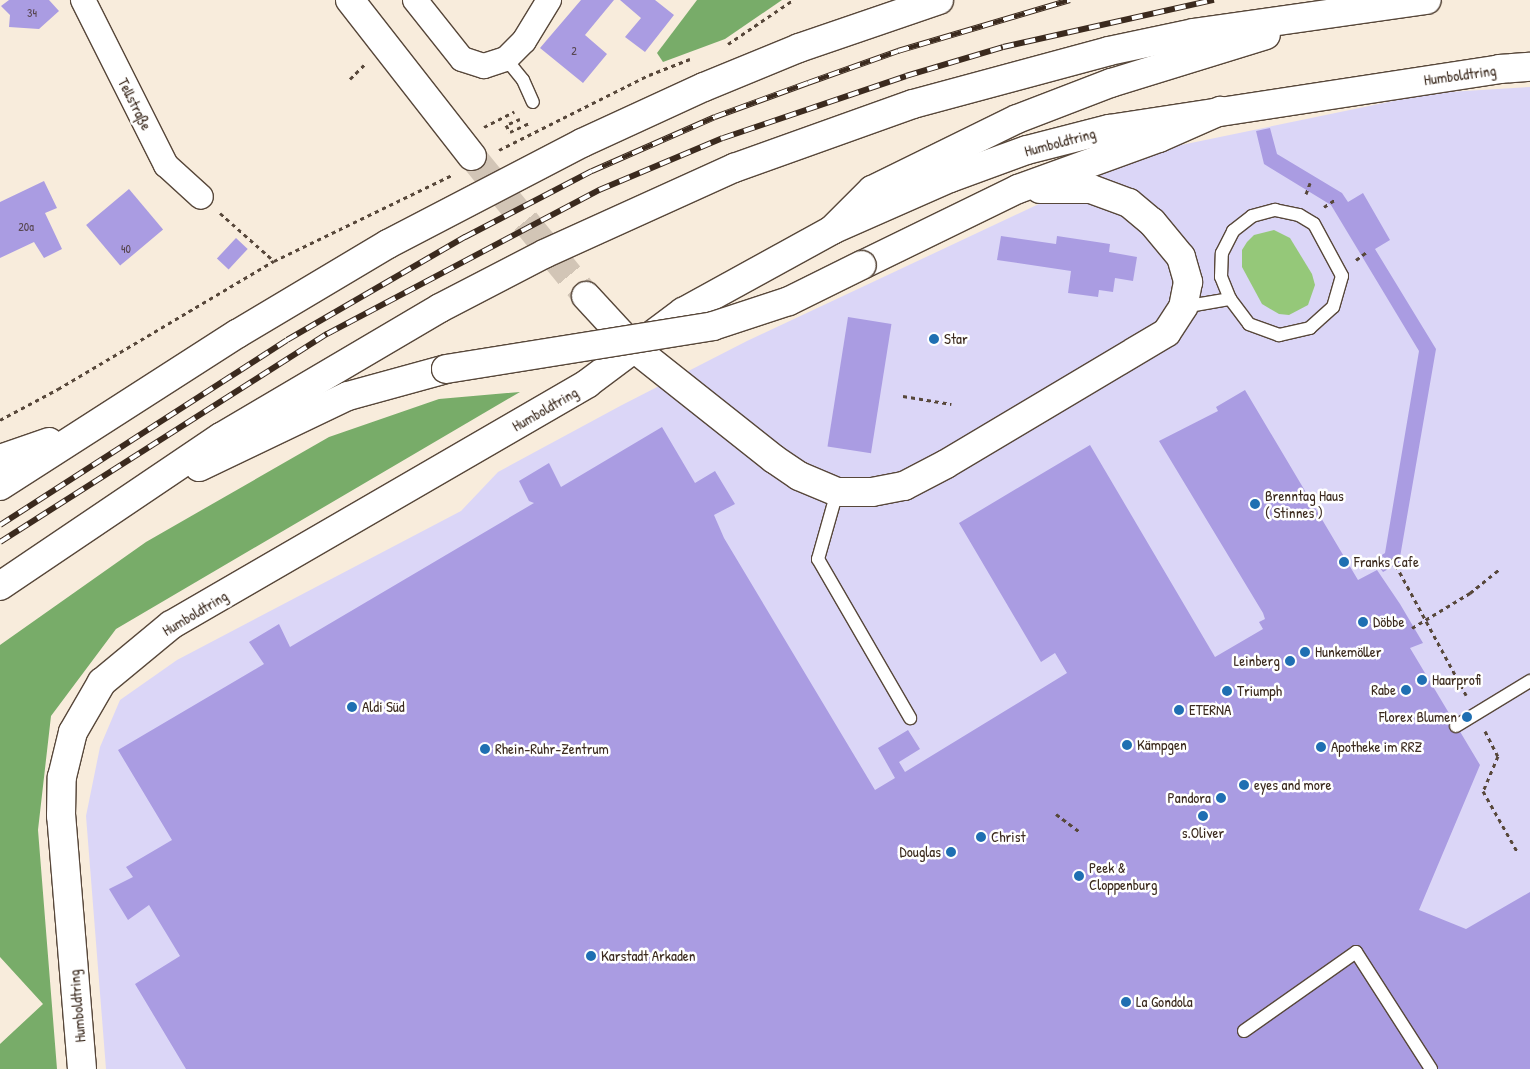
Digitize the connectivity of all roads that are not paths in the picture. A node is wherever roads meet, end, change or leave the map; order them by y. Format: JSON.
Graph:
{"nodes":[{"id":1,"x":83,"y":0,"type":"edge"},
{"id":2,"x":350,"y":0,"type":"edge"},
{"id":3,"x":415,"y":0,"type":"edge"},
{"id":4,"x":549,"y":0,"type":"edge"},
{"id":5,"x":939,"y":0,"type":"edge"},
{"id":6,"x":1427,"y":0,"type":"edge"},
{"id":7,"x":1337,"y":11,"type":"junction"},
{"id":8,"x":506,"y":59,"type":"junction"},
{"id":9,"x":1530,"y":67,"type":"edge"},
{"id":10,"x":533,"y":102,"type":"road end"},
{"id":11,"x":1220,"y":111,"type":"junction"},
{"id":12,"x":470,"y":156,"type":"tunnel mouth"},
{"id":13,"x":1018,"y":189,"type":"junction"},
{"id":14,"x":201,"y":197,"type":"road end"},
{"id":15,"x":832,"y":230,"type":"junction"},
{"id":16,"x":586,"y":296,"type":"tunnel mouth"},
{"id":17,"x":1230,"y":299,"type":"junction"},
{"id":18,"x":1183,"y":307,"type":"junction"},
{"id":19,"x":634,"y":348,"type":"junction"},
{"id":20,"x":88,"y":428,"type":"junction"},
{"id":21,"x":0,"y":459,"type":"edge"},
{"id":22,"x":0,"y":486,"type":"edge"},
{"id":23,"x":837,"y":492,"type":"junction"},
{"id":24,"x":134,"y":496,"type":"junction"},
{"id":25,"x":0,"y":586,"type":"edge"},
{"id":26,"x":1530,"y":682,"type":"edge"},
{"id":27,"x":910,"y":718,"type":"dead end"},
{"id":28,"x":1456,"y":726,"type":"dead end"},
{"id":29,"x":1244,"y":1031,"type":"dead end"},
{"id":30,"x":82,"y":1069,"type":"edge"},
{"id":31,"x":1431,"y":1069,"type":"edge"}],
"edges":[{"from":1,"to":14,"type":"street","name":"Tellstraße"},
{"from":2,"to":12,"type":"main road"},
{"from":3,"to":8,"type":"street"},
{"from":4,"to":8,"type":"street"},
{"from":5,"to":20,"type":"main road"},
{"from":6,"to":7,"type":"main road"},
{"from":7,"to":15,"type":"main road"},
{"from":7,"to":24,"type":"main road"},
{"from":8,"to":10,"type":"lane"},
{"from":9,"to":11,"type":"main road","name":"Humboldtring"},
{"from":11,"to":13,"type":"main road"},
{"from":11,"to":15,"type":"main road","name":"Humboldtring"},
{"from":13,"to":18,"type":"main road"},
{"from":13,"to":24,"type":"main road","bridge":true},
{"from":15,"to":19,"type":"main road","name":"Humboldtring"},
{"from":16,"to":19,"type":"main road"},
{"from":17,"to":17,"type":"lane"},
{"from":17,"to":18,"type":"lane"},
{"from":18,"to":23,"type":"main road"},
{"from":19,"to":23,"type":"main road"},
{"from":19,"to":30,"type":"main road","name":"Humboldtring"},
{"from":20,"to":21,"type":"main road"},
{"from":20,"to":22,"type":"main road"},
{"from":23,"to":27,"type":"lane"},
{"from":24,"to":25,"type":"main road"},
{"from":26,"to":28,"type":"lane","bridge":true},
{"from":29,"to":31,"type":"lane"}]}
